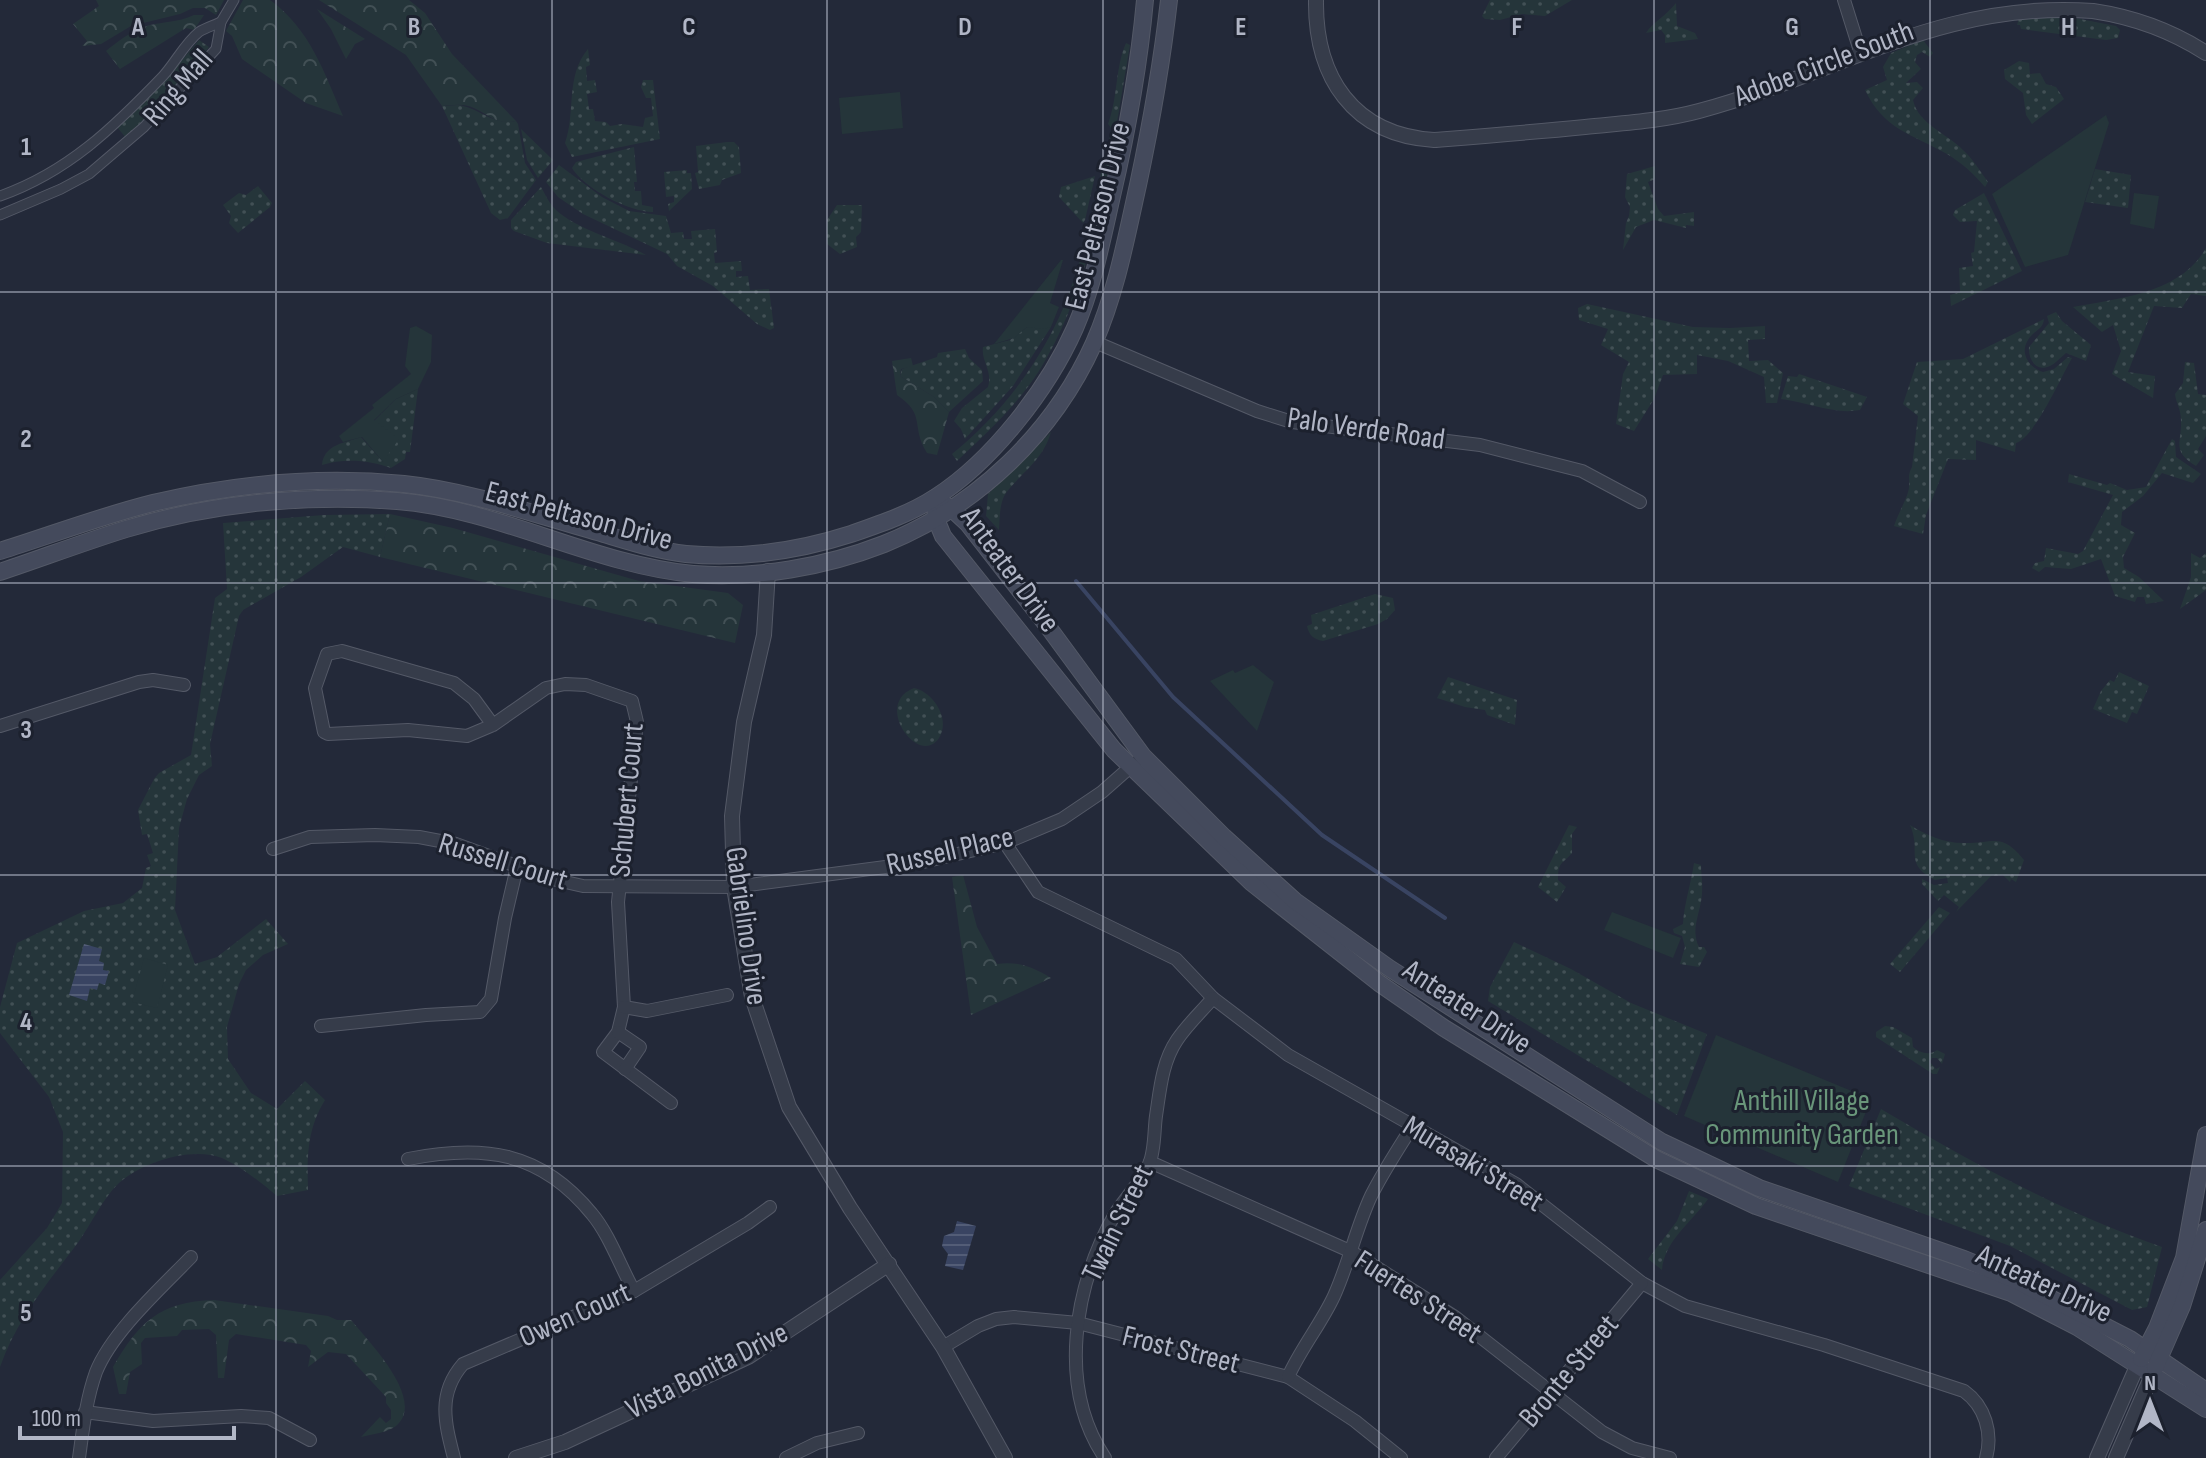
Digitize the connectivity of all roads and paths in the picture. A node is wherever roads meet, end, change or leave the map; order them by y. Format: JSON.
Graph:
{"nodes":[{"id":1,"x":234,"y":0,"type":"edge"},
{"id":2,"x":1145,"y":0,"type":"edge"},
{"id":3,"x":1169,"y":0,"type":"edge"},
{"id":4,"x":1316,"y":0,"type":"edge"},
{"id":5,"x":1844,"y":0,"type":"edge"},
{"id":6,"x":222,"y":21,"type":"junction"},
{"id":7,"x":1860,"y":51,"type":"junction"},
{"id":8,"x":2206,"y":53,"type":"edge"},
{"id":9,"x":0,"y":196,"type":"edge"},
{"id":10,"x":0,"y":215,"type":"edge"},
{"id":11,"x":1095,"y":342,"type":"junction"},
{"id":12,"x":935,"y":498,"type":"junction"},
{"id":13,"x":1640,"y":502,"type":"dead end"},
{"id":14,"x":953,"y":510,"type":"junction"},
{"id":15,"x":936,"y":519,"type":"junction"},
{"id":16,"x":0,"y":551,"type":"edge"},
{"id":17,"x":768,"y":571,"type":"junction"},
{"id":18,"x":0,"y":572,"type":"edge"},
{"id":19,"x":184,"y":685,"type":"dead end"},
{"id":20,"x":493,"y":725,"type":"junction"},
{"id":21,"x":0,"y":726,"type":"edge"},
{"id":22,"x":1138,"y":761,"type":"junction"},
{"id":23,"x":1005,"y":843,"type":"junction"},
{"id":24,"x":273,"y":849,"type":"dead end"},
{"id":25,"x":517,"y":867,"type":"junction"},
{"id":26,"x":619,"y":887,"type":"junction"},
{"id":27,"x":734,"y":887,"type":"junction"},
{"id":28,"x":1308,"y":928,"type":"junction"},
{"id":29,"x":727,"y":995,"type":"dead end"},
{"id":30,"x":1213,"y":998,"type":"junction"},
{"id":31,"x":624,"y":1007,"type":"junction"},
{"id":32,"x":1460,"y":1014,"type":"junction"},
{"id":33,"x":321,"y":1026,"type":"dead end"},
{"id":34,"x":618,"y":1032,"type":"junction"},
{"id":35,"x":625,"y":1069,"type":"junction"},
{"id":36,"x":671,"y":1103,"type":"dead end"},
{"id":37,"x":1412,"y":1127,"type":"junction"},
{"id":38,"x":2206,"y":1135,"type":"edge"},
{"id":39,"x":408,"y":1159,"type":"dead end"},
{"id":40,"x":1150,"y":1162,"type":"junction"},
{"id":41,"x":770,"y":1207,"type":"dead end"},
{"id":42,"x":2206,"y":1230,"type":"edge"},
{"id":43,"x":1352,"y":1252,"type":"junction"},
{"id":44,"x":191,"y":1257,"type":"dead end"},
{"id":45,"x":889,"y":1264,"type":"junction"},
{"id":46,"x":1642,"y":1283,"type":"junction"},
{"id":47,"x":634,"y":1291,"type":"junction"},
{"id":48,"x":1078,"y":1323,"type":"junction"},
{"id":49,"x":943,"y":1347,"type":"junction"},
{"id":50,"x":2149,"y":1361,"type":"junction"},
{"id":51,"x":1288,"y":1377,"type":"junction"},
{"id":52,"x":2206,"y":1391,"type":"edge"},
{"id":53,"x":1552,"y":1392,"type":"junction"},
{"id":54,"x":2206,"y":1409,"type":"edge"},
{"id":55,"x":85,"y":1412,"type":"junction"},
{"id":56,"x":858,"y":1433,"type":"dead end"},
{"id":57,"x":310,"y":1440,"type":"dead end"},
{"id":58,"x":79,"y":1458,"type":"edge"},
{"id":59,"x":454,"y":1458,"type":"edge"},
{"id":60,"x":516,"y":1458,"type":"edge"},
{"id":61,"x":786,"y":1458,"type":"edge"},
{"id":62,"x":1005,"y":1458,"type":"edge"},
{"id":63,"x":1105,"y":1458,"type":"edge"},
{"id":64,"x":1401,"y":1458,"type":"edge"},
{"id":65,"x":1496,"y":1458,"type":"edge"},
{"id":66,"x":1670,"y":1458,"type":"edge"},
{"id":67,"x":1986,"y":1458,"type":"edge"},
{"id":68,"x":2097,"y":1458,"type":"edge"},
{"id":69,"x":2116,"y":1458,"type":"edge"}],
"edges":[{"from":1,"to":6,"type":"street"},
{"from":2,"to":12,"type":"main road","name":"East Peltason Drive"},
{"from":3,"to":11,"type":"main road","name":"East Peltason Drive"},
{"from":4,"to":7,"type":"street","name":"Adobe Circle South"},
{"from":5,"to":7,"type":"street"},
{"from":6,"to":9,"type":"street","name":"Ring Mall"},
{"from":6,"to":10,"type":"street","name":"Ring Mall"},
{"from":7,"to":8,"type":"street","name":"Adobe Circle South"},
{"from":11,"to":13,"type":"street","name":"Palo Verde Road"},
{"from":11,"to":14,"type":"main road","name":"East Peltason Drive"},
{"from":12,"to":14,"type":"main road","name":"Anteater Drive"},
{"from":12,"to":15,"type":"main road","name":"Anteater Drive"},
{"from":12,"to":16,"type":"main road","name":"East Peltason Drive"},
{"from":14,"to":15,"type":"main road","name":"East Peltason Drive"},
{"from":14,"to":22,"type":"main road","name":"Anteater Drive"},
{"from":15,"to":17,"type":"main road","name":"East Peltason Drive"},
{"from":15,"to":22,"type":"main road","name":"Anteater Drive"},
{"from":17,"to":18,"type":"main road","name":"East Peltason Drive"},
{"from":17,"to":27,"type":"street","name":"Gabrielino Drive"},
{"from":19,"to":21,"type":"street"},
{"from":20,"to":20,"type":"street","name":"Schubert Court"},
{"from":20,"to":26,"type":"street","name":"Schubert Court"},
{"from":22,"to":23,"type":"street","name":"Russell Place"},
{"from":22,"to":28,"type":"main road","name":"Anteater Drive"},
{"from":22,"to":32,"type":"main road","name":"Anteater Drive"},
{"from":23,"to":27,"type":"street","name":"Russell Place"},
{"from":23,"to":30,"type":"street","name":"Murasaki Street"},
{"from":24,"to":25,"type":"street","name":"Russell Court"},
{"from":25,"to":26,"type":"street","name":"Russell Court"},
{"from":25,"to":33,"type":"street"},
{"from":26,"to":27,"type":"street","name":"Russell Court"},
{"from":26,"to":31,"type":"street","name":"Schubert Court"},
{"from":27,"to":45,"type":"street","name":"Gabrielino Drive"},
{"from":28,"to":32,"type":"main road"},
{"from":28,"to":50,"type":"main road","name":"Anteater Drive"},
{"from":29,"to":31,"type":"street"},
{"from":30,"to":37,"type":"street","name":"Murasaki Street"},
{"from":30,"to":40,"type":"street","name":"Twain Street"},
{"from":31,"to":34,"type":"street","name":"Schubert Court"},
{"from":32,"to":50,"type":"main road","name":"Anteater Drive"},
{"from":34,"to":35,"type":"street","name":"Schubert Court"},
{"from":34,"to":35,"type":"street"},
{"from":35,"to":36,"type":"street","name":"Schubert Court"},
{"from":37,"to":43,"type":"street"},
{"from":37,"to":46,"type":"street","name":"Murasaki Street"},
{"from":38,"to":50,"type":"main road"},
{"from":39,"to":47,"type":"street"},
{"from":40,"to":43,"type":"street","name":"Fuertes Street"},
{"from":40,"to":48,"type":"street","name":"Twain Street"},
{"from":41,"to":47,"type":"street","name":"Owen Court"},
{"from":42,"to":50,"type":"main road"},
{"from":43,"to":51,"type":"street"},
{"from":43,"to":53,"type":"street","name":"Fuertes Street"},
{"from":44,"to":55,"type":"street"},
{"from":45,"to":49,"type":"street","name":"Gabrielino Drive"},
{"from":45,"to":60,"type":"street","name":"Vista Bonita Drive"},
{"from":46,"to":53,"type":"street","name":"Bronte Street"},
{"from":46,"to":67,"type":"street","name":"Murasaki Street"},
{"from":47,"to":59,"type":"street","name":"Owen Court"},
{"from":48,"to":49,"type":"street","name":"Frost Street"},
{"from":48,"to":51,"type":"street","name":"Frost Street"},
{"from":48,"to":63,"type":"street","name":"Twain Street"},
{"from":49,"to":62,"type":"street","name":"Gabrielino Drive"},
{"from":50,"to":52,"type":"main road","name":"Anteater Drive"},
{"from":50,"to":54,"type":"main road","name":"Anteater Drive"},
{"from":50,"to":68,"type":"street"},
{"from":50,"to":69,"type":"street"},
{"from":51,"to":64,"type":"street","name":"Frost Street"},
{"from":53,"to":65,"type":"street","name":"Bronte Street"},
{"from":53,"to":66,"type":"street","name":"Fuertes Street"},
{"from":55,"to":57,"type":"street"},
{"from":55,"to":58,"type":"street"},
{"from":56,"to":61,"type":"street"}]}
